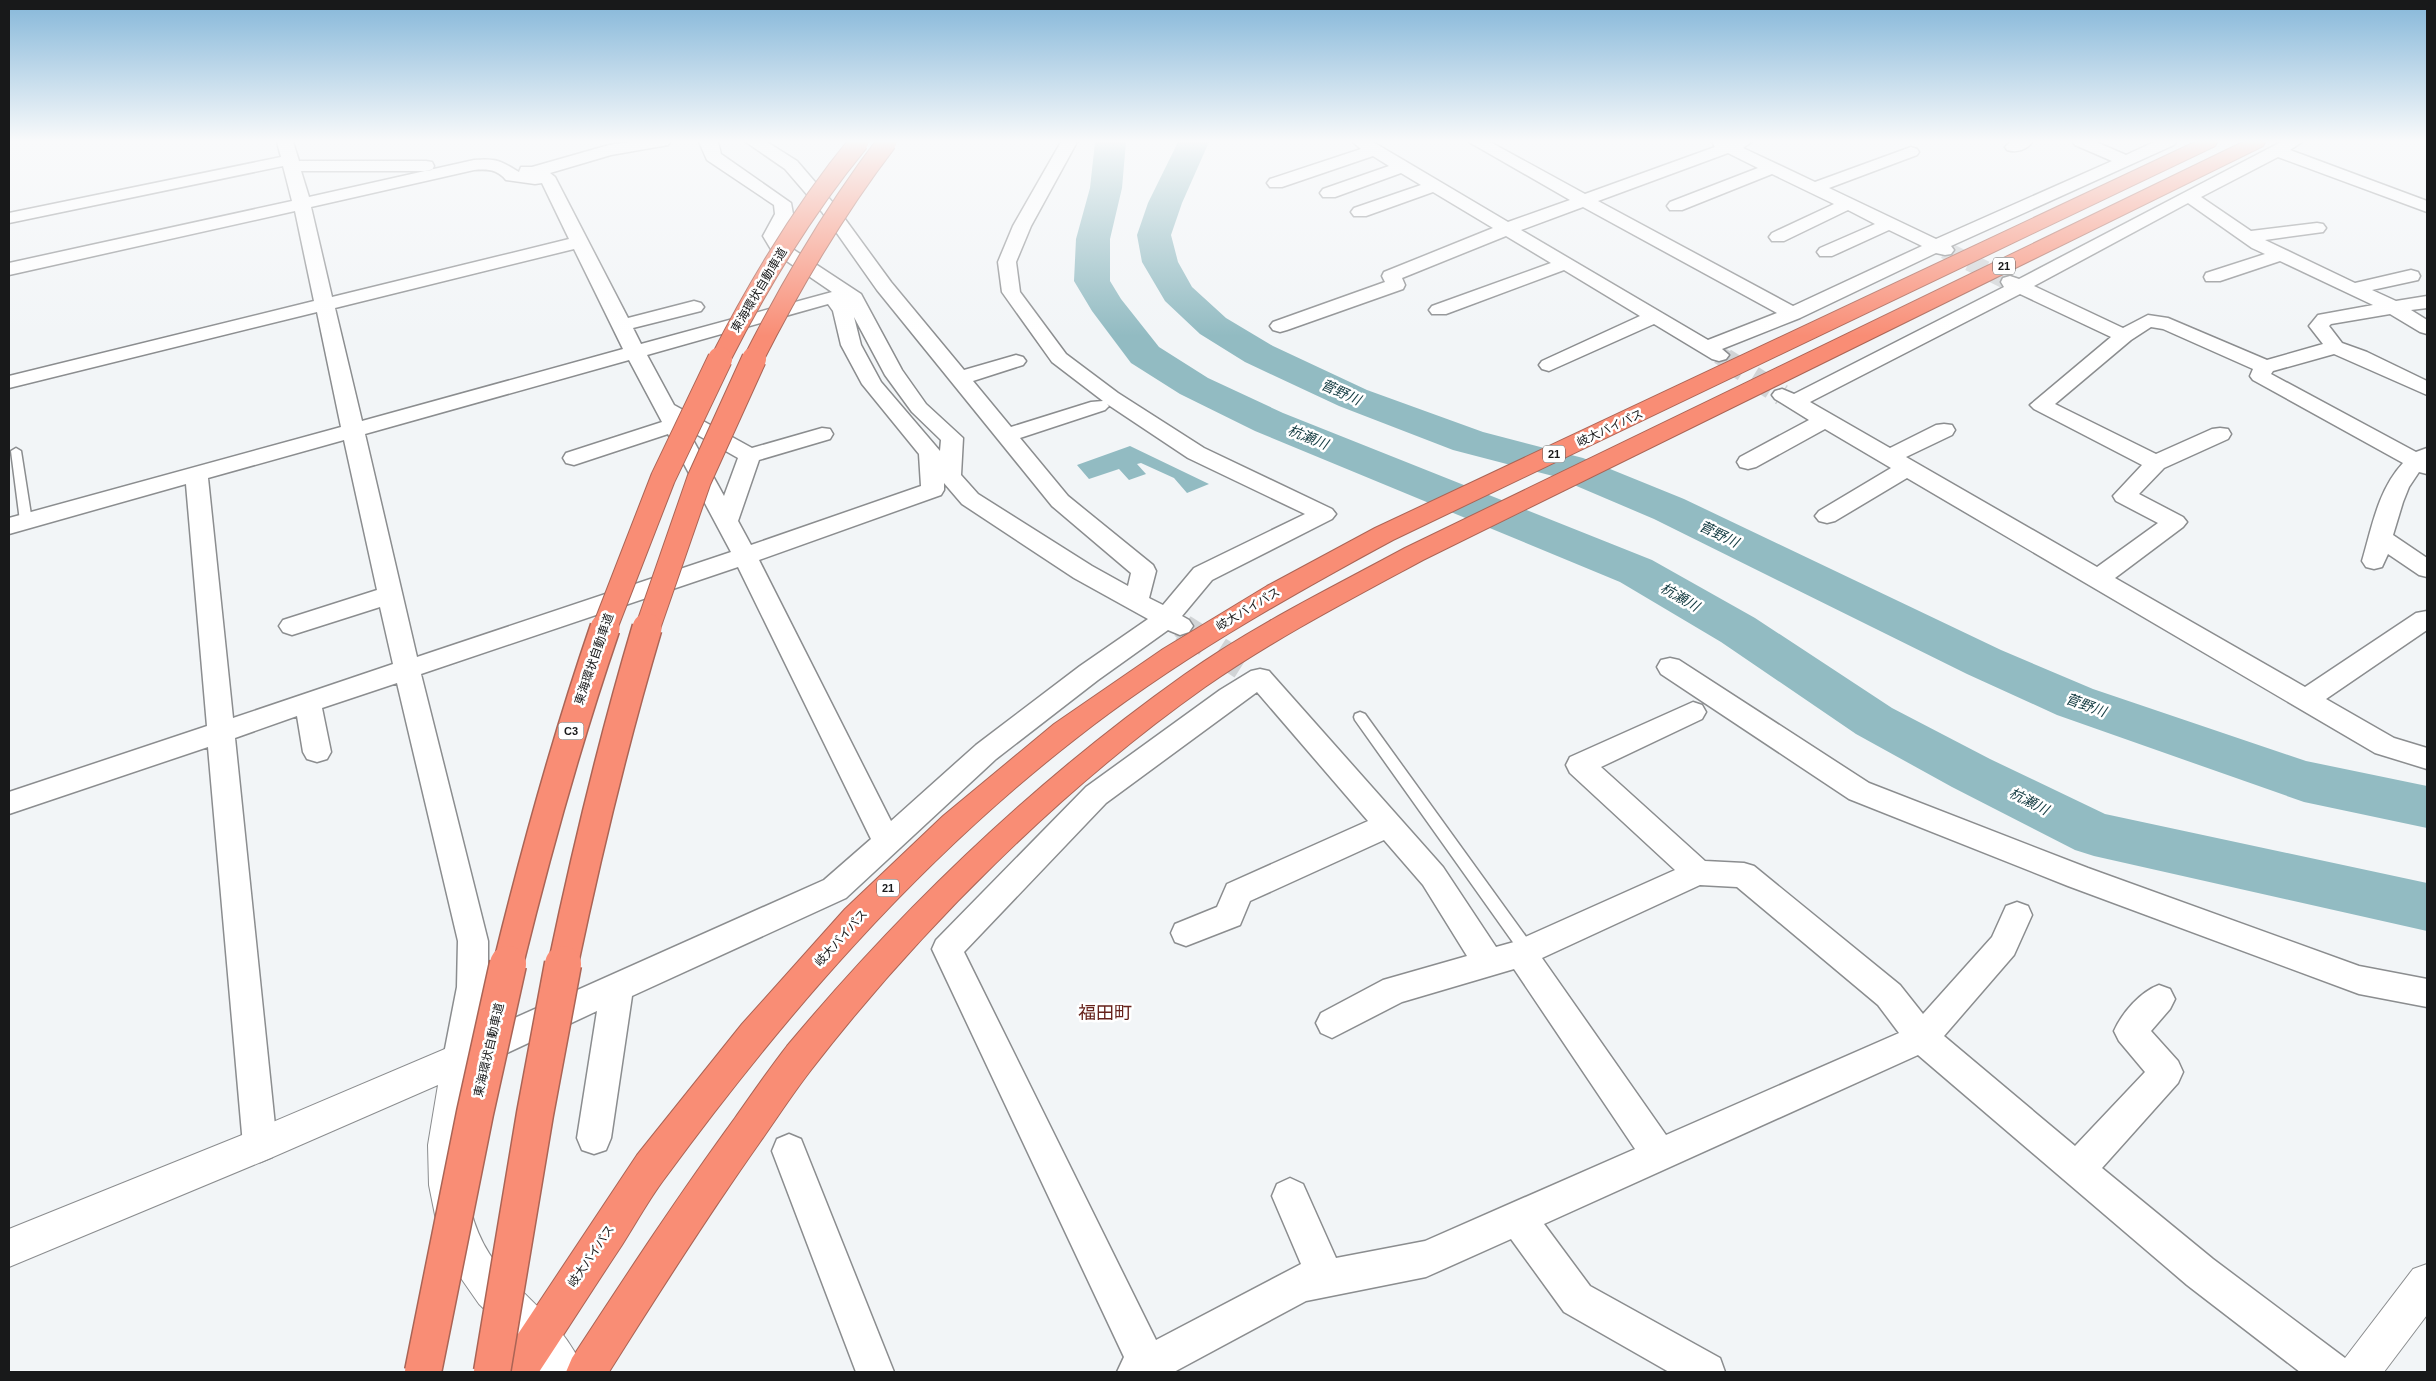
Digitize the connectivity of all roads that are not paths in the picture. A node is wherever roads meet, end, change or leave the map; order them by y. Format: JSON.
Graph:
{"nodes":[{"id":1,"x":68,"y":206,"type":"edge"},
{"id":2,"x":291,"y":206,"type":"edge"},
{"id":3,"x":303,"y":206,"type":"edge"},
{"id":4,"x":562,"y":206,"type":"edge"},
{"id":5,"x":783,"y":206,"type":"edge"},
{"id":6,"x":811,"y":206,"type":"edge"},
{"id":7,"x":827,"y":206,"type":"edge"},
{"id":8,"x":842,"y":206,"type":"edge"},
{"id":9,"x":1033,"y":206,"type":"edge"},
{"id":10,"x":1376,"y":206,"type":"edge"},
{"id":11,"x":1467,"y":206,"type":"edge"},
{"id":12,"x":1569,"y":206,"type":"edge"},
{"id":13,"x":1593,"y":206,"type":"edge"},
{"id":14,"x":1842,"y":206,"type":"edge"},
{"id":15,"x":1852,"y":206,"type":"edge"},
{"id":16,"x":2027,"y":206,"type":"edge"},
{"id":17,"x":2063,"y":206,"type":"edge"},
{"id":18,"x":2126,"y":206,"type":"edge"},
{"id":19,"x":2168,"y":206,"type":"edge"},
{"id":20,"x":2204,"y":206,"type":"edge"},
{"id":21,"x":1360,"y":212,"type":"dead end"},
{"id":22,"x":9,"y":218,"type":"edge"},
{"id":23,"x":1889,"y":224,"type":"junction"},
{"id":24,"x":2317,"y":228,"type":"dead end"},
{"id":25,"x":1506,"y":230,"type":"junction"},
{"id":26,"x":1778,"y":237,"type":"dead end"},
{"id":27,"x":2248,"y":237,"type":"junction"},
{"id":28,"x":580,"y":242,"type":"junction"},
{"id":29,"x":1940,"y":248,"type":"junction"},
{"id":30,"x":1826,"y":252,"type":"dead end"},
{"id":31,"x":2282,"y":255,"type":"junction"},
{"id":32,"x":1564,"y":264,"type":"junction"},
{"id":33,"x":9,"y":269,"type":"edge"},
{"id":34,"x":2213,"y":276,"type":"dead end"},
{"id":35,"x":2411,"y":276,"type":"dead end"},
{"id":36,"x":2015,"y":284,"type":"junction"},
{"id":37,"x":2352,"y":289,"type":"junction"},
{"id":38,"x":2427,"y":302,"type":"edge"},
{"id":39,"x":325,"y":304,"type":"junction"},
{"id":40,"x":694,"y":307,"type":"dead end"},
{"id":41,"x":2392,"y":307,"type":"junction"},
{"id":42,"x":1439,"y":310,"type":"dead end"},
{"id":43,"x":1793,"y":314,"type":"junction"},
{"id":44,"x":1654,"y":317,"type":"junction"},
{"id":45,"x":622,"y":325,"type":"junction"},
{"id":46,"x":1280,"y":326,"type":"dead end"},
{"id":47,"x":2427,"y":328,"type":"edge"},
{"id":48,"x":2124,"y":336,"type":"junction"},
{"id":49,"x":2335,"y":347,"type":"junction"},
{"id":50,"x":636,"y":352,"type":"junction"},
{"id":51,"x":1716,"y":359,"type":"junction"},
{"id":52,"x":1016,"y":361,"type":"dead end"},
{"id":53,"x":1549,"y":365,"type":"dead end"},
{"id":54,"x":2264,"y":367,"type":"junction"},
{"id":55,"x":960,"y":378,"type":"junction"},
{"id":56,"x":9,"y":382,"type":"edge"},
{"id":57,"x":2427,"y":389,"type":"edge"},
{"id":58,"x":1098,"y":406,"type":"dead end"},
{"id":59,"x":669,"y":416,"type":"junction"},
{"id":60,"x":1826,"y":420,"type":"junction"},
{"id":61,"x":353,"y":429,"type":"junction"},
{"id":62,"x":1944,"y":430,"type":"dead end"},
{"id":63,"x":822,"y":434,"type":"dead end"},
{"id":64,"x":2220,"y":434,"type":"dead end"},
{"id":65,"x":1006,"y":435,"type":"junction"},
{"id":66,"x":16,"y":452,"type":"dead end"},
{"id":67,"x":930,"y":453,"type":"junction"},
{"id":68,"x":750,"y":456,"type":"junction"},
{"id":69,"x":574,"y":458,"type":"dead end"},
{"id":70,"x":2423,"y":461,"type":"edge"},
{"id":71,"x":1748,"y":462,"type":"dead end"},
{"id":72,"x":1898,"y":462,"type":"junction"},
{"id":73,"x":2156,"y":463,"type":"junction"},
{"id":74,"x":196,"y":473,"type":"junction"},
{"id":75,"x":950,"y":475,"type":"junction"},
{"id":76,"x":1827,"y":516,"type":"dead end"},
{"id":77,"x":726,"y":521,"type":"junction"},
{"id":78,"x":17,"y":524,"type":"edge"},
{"id":79,"x":2381,"y":538,"type":"junction"},
{"id":80,"x":745,"y":556,"type":"junction"},
{"id":81,"x":2374,"y":561,"type":"dead end"},
{"id":82,"x":2427,"y":568,"type":"edge"},
{"id":83,"x":2097,"y":579,"type":"junction"},
{"id":84,"x":390,"y":595,"type":"junction"},
{"id":85,"x":1136,"y":601,"type":"junction"},
{"id":86,"x":2426,"y":619,"type":"dead end"},
{"id":87,"x":1175,"y":622,"type":"junction"},
{"id":88,"x":292,"y":626,"type":"dead end"},
{"id":89,"x":1670,"y":667,"type":"dead end"},
{"id":90,"x":407,"y":670,"type":"junction"},
{"id":91,"x":2305,"y":700,"type":"junction"},
{"id":92,"x":308,"y":702,"type":"junction"},
{"id":93,"x":1693,"y":712,"type":"dead end"},
{"id":94,"x":1360,"y":717,"type":"dead end"},
{"id":95,"x":220,"y":732,"type":"junction"},
{"id":96,"x":317,"y":752,"type":"dead end"},
{"id":97,"x":2427,"y":758,"type":"edge"},
{"id":98,"x":9,"y":804,"type":"edge"},
{"id":99,"x":1388,"y":825,"type":"junction"},
{"id":100,"x":886,"y":840,"type":"junction"},
{"id":101,"x":1698,"y":873,"type":"junction"},
{"id":102,"x":2017,"y":915,"type":"dead end"},
{"id":103,"x":1186,"y":933,"type":"dead end"},
{"id":104,"x":1524,"y":952,"type":"junction"},
{"id":105,"x":1489,"y":963,"type":"junction"},
{"id":106,"x":617,"y":987,"type":"junction"},
{"id":107,"x":2427,"y":994,"type":"edge"},
{"id":108,"x":2159,"y":999,"type":"dead end"},
{"id":109,"x":1332,"y":1023,"type":"dead end"},
{"id":110,"x":1922,"y":1038,"type":"junction"},
{"id":111,"x":459,"y":1059,"type":"junction"},
{"id":112,"x":594,"y":1138,"type":"dead end"},
{"id":113,"x":260,"y":1145,"type":"junction"},
{"id":114,"x":789,"y":1151,"type":"dead end"},
{"id":115,"x":1659,"y":1155,"type":"junction"},
{"id":116,"x":2078,"y":1169,"type":"junction"},
{"id":117,"x":1290,"y":1196,"type":"dead end"},
{"id":118,"x":1517,"y":1218,"type":"junction"},
{"id":119,"x":9,"y":1248,"type":"edge"},
{"id":120,"x":1326,"y":1278,"type":"junction"},
{"id":121,"x":2427,"y":1284,"type":"edge"},
{"id":122,"x":539,"y":1334,"type":"junction"},
{"id":123,"x":1142,"y":1369,"type":"edge"},
{"id":124,"x":423,"y":1372,"type":"edge"},
{"id":125,"x":492,"y":1372,"type":"edge"},
{"id":126,"x":516,"y":1372,"type":"edge"},
{"id":127,"x":564,"y":1372,"type":"edge"},
{"id":128,"x":586,"y":1372,"type":"edge"},
{"id":129,"x":875,"y":1372,"type":"edge"},
{"id":130,"x":1706,"y":1372,"type":"edge"},
{"id":131,"x":2331,"y":1372,"type":"edge"},
{"id":132,"x":2359,"y":1372,"type":"edge"}],
"edges":[{"from":1,"to":22,"type":"street"},
{"from":2,"to":33,"type":"street"},
{"from":3,"to":39,"type":"street"},
{"from":4,"to":28,"type":"street"},
{"from":5,"to":75,"type":"street"},
{"from":6,"to":124,"type":"highway","name":"東海環状自動車道","number":"C3","bridge":true},
{"from":7,"to":55,"type":"street"},
{"from":8,"to":125,"type":"highway","name":"東海環状自動車道","bridge":true},
{"from":9,"to":87,"type":"street"},
{"from":10,"to":21,"type":"street"},
{"from":11,"to":25,"type":"street"},
{"from":12,"to":25,"type":"street"},
{"from":13,"to":43,"type":"street"},
{"from":14,"to":26,"type":"street"},
{"from":15,"to":23,"type":"street"},
{"from":16,"to":29,"type":"street"},
{"from":17,"to":51,"type":"highway","name":"岐大バイパス","number":"21"},
{"from":18,"to":128,"type":"highway","number":"21"},
{"from":19,"to":36,"type":"street"},
{"from":20,"to":27,"type":"street"},
{"from":23,"to":29,"type":"street"},
{"from":23,"to":30,"type":"street"},
{"from":24,"to":27,"type":"street"},
{"from":25,"to":32,"type":"street"},
{"from":25,"to":46,"type":"street"},
{"from":27,"to":31,"type":"street"},
{"from":28,"to":39,"type":"street"},
{"from":28,"to":45,"type":"street"},
{"from":29,"to":43,"type":"street"},
{"from":31,"to":34,"type":"street"},
{"from":31,"to":37,"type":"street"},
{"from":32,"to":42,"type":"street"},
{"from":32,"to":44,"type":"street"},
{"from":35,"to":37,"type":"street"},
{"from":36,"to":48,"type":"street"},
{"from":36,"to":60,"type":"street"},
{"from":37,"to":41,"type":"street"},
{"from":38,"to":41,"type":"street"},
{"from":39,"to":56,"type":"street"},
{"from":39,"to":61,"type":"street"},
{"from":40,"to":45,"type":"street"},
{"from":41,"to":47,"type":"street"},
{"from":41,"to":49,"type":"street"},
{"from":43,"to":51,"type":"street"},
{"from":44,"to":51,"type":"street"},
{"from":44,"to":53,"type":"street"},
{"from":45,"to":50,"type":"street"},
{"from":48,"to":54,"type":"street"},
{"from":48,"to":73,"type":"street"},
{"from":49,"to":54,"type":"street"},
{"from":49,"to":57,"type":"street"},
{"from":50,"to":59,"type":"street"},
{"from":50,"to":61,"type":"street"},
{"from":50,"to":67,"type":"street"},
{"from":51,"to":122,"type":"highway","name":"岐大バイパス","number":"21"},
{"from":52,"to":55,"type":"street"},
{"from":54,"to":70,"type":"street"},
{"from":55,"to":65,"type":"street"},
{"from":58,"to":65,"type":"street"},
{"from":59,"to":68,"type":"street"},
{"from":59,"to":69,"type":"street"},
{"from":59,"to":77,"type":"street"},
{"from":60,"to":71,"type":"street"},
{"from":60,"to":72,"type":"street"},
{"from":61,"to":74,"type":"street"},
{"from":61,"to":84,"type":"street"},
{"from":62,"to":72,"type":"street"},
{"from":63,"to":68,"type":"street"},
{"from":64,"to":73,"type":"street"},
{"from":65,"to":85,"type":"street"},
{"from":66,"to":78,"type":"lane"},
{"from":67,"to":75,"type":"street"},
{"from":67,"to":80,"type":"street"},
{"from":68,"to":77,"type":"street"},
{"from":70,"to":79,"type":"street"},
{"from":72,"to":76,"type":"street"},
{"from":72,"to":83,"type":"street"},
{"from":73,"to":83,"type":"street"},
{"from":74,"to":78,"type":"street"},
{"from":74,"to":95,"type":"street"},
{"from":75,"to":85,"type":"street"},
{"from":77,"to":80,"type":"street"},
{"from":79,"to":81,"type":"street"},
{"from":79,"to":82,"type":"street"},
{"from":80,"to":90,"type":"street"},
{"from":80,"to":100,"type":"street"},
{"from":83,"to":91,"type":"street"},
{"from":84,"to":88,"type":"street"},
{"from":84,"to":90,"type":"street"},
{"from":85,"to":87,"type":"street"},
{"from":86,"to":91,"type":"street"},
{"from":87,"to":100,"type":"street"},
{"from":89,"to":107,"type":"street"},
{"from":90,"to":92,"type":"street"},
{"from":90,"to":111,"type":"street"},
{"from":91,"to":97,"type":"street"},
{"from":92,"to":95,"type":"street"},
{"from":92,"to":96,"type":"street"},
{"from":93,"to":101,"type":"street"},
{"from":94,"to":104,"type":"lane"},
{"from":95,"to":98,"type":"street"},
{"from":95,"to":113,"type":"street"},
{"from":99,"to":103,"type":"street"},
{"from":99,"to":105,"type":"street"},
{"from":99,"to":123,"type":"street"},
{"from":100,"to":106,"type":"street"},
{"from":101,"to":104,"type":"street"},
{"from":101,"to":110,"type":"street"},
{"from":102,"to":110,"type":"street"},
{"from":104,"to":105,"type":"street"},
{"from":104,"to":115,"type":"street"},
{"from":105,"to":109,"type":"street"},
{"from":106,"to":111,"type":"street"},
{"from":106,"to":112,"type":"street"},
{"from":108,"to":116,"type":"street"},
{"from":110,"to":115,"type":"street"},
{"from":110,"to":116,"type":"street"},
{"from":111,"to":113,"type":"street"},
{"from":111,"to":122,"type":"street"},
{"from":113,"to":119,"type":"street"},
{"from":114,"to":129,"type":"street"},
{"from":115,"to":118,"type":"street"},
{"from":116,"to":131,"type":"street"},
{"from":117,"to":120,"type":"street"},
{"from":118,"to":120,"type":"street"},
{"from":118,"to":130,"type":"street"},
{"from":120,"to":123,"type":"street"},
{"from":121,"to":132,"type":"street"},
{"from":122,"to":126,"type":"highway","name":"岐大バイパス","number":"21"},
{"from":122,"to":127,"type":"street"}]}
